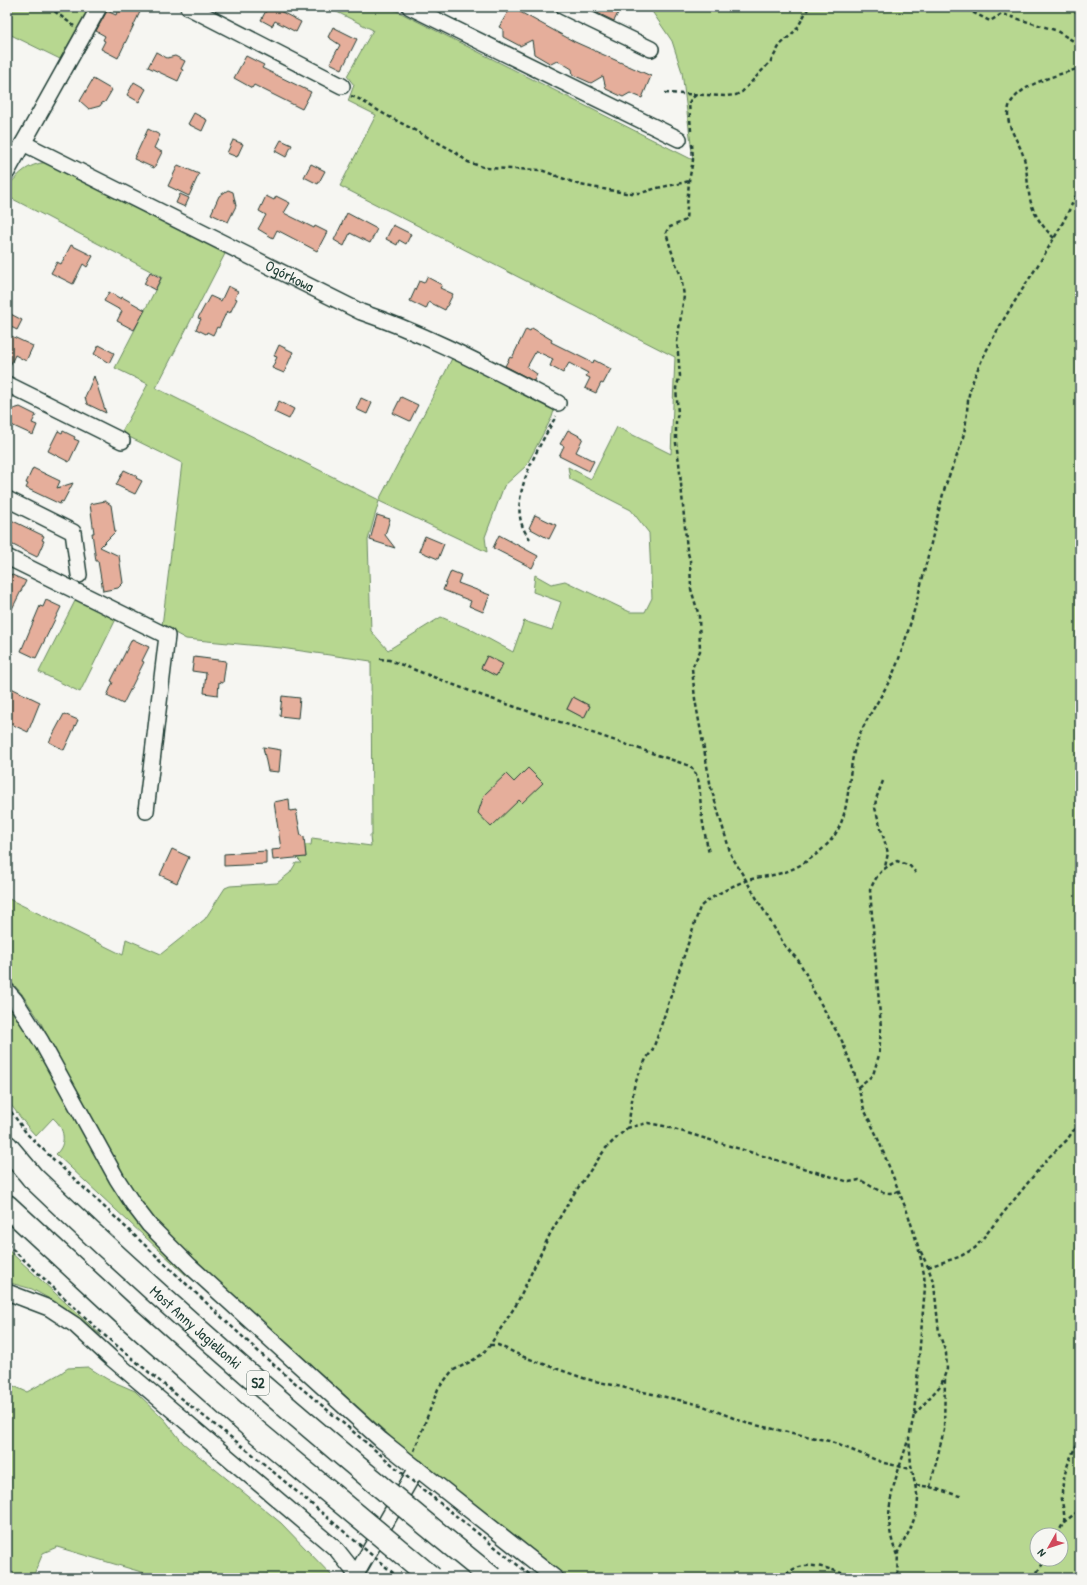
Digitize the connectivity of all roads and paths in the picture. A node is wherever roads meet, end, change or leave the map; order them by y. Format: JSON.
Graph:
{"nodes":[{"id":1,"x":49,"y":7,"type":"edge"},
{"id":2,"x":99,"y":7,"type":"edge"},
{"id":3,"x":188,"y":7,"type":"edge"},
{"id":4,"x":410,"y":7,"type":"edge"},
{"id":5,"x":564,"y":7,"type":"edge"},
{"id":6,"x":809,"y":7,"type":"edge"},
{"id":7,"x":968,"y":7,"type":"edge"},
{"id":8,"x":85,"y":33,"type":"junction"},
{"id":9,"x":1080,"y":46,"type":"edge"},
{"id":10,"x":652,"y":50,"type":"dead end"},
{"id":11,"x":1080,"y":68,"type":"edge"},
{"id":12,"x":342,"y":86,"type":"joint"},
{"id":13,"x":665,"y":92,"type":"dead end"},
{"id":14,"x":696,"y":95,"type":"junction"},
{"id":15,"x":687,"y":137,"type":"junction"},
{"id":16,"x":23,"y":143,"type":"junction"},
{"id":17,"x":7,"y":172,"type":"edge"},
{"id":18,"x":689,"y":181,"type":"junction"},
{"id":19,"x":1080,"y":185,"type":"edge"},
{"id":20,"x":1054,"y":238,"type":"junction"},
{"id":21,"x":7,"y":384,"type":"edge"},
{"id":22,"x":558,"y":403,"type":"joint"},
{"id":23,"x":122,"y":441,"type":"dead end"},
{"id":24,"x":7,"y":499,"type":"edge"},
{"id":25,"x":530,"y":539,"type":"dead end"},
{"id":26,"x":7,"y":557,"type":"edge"},
{"id":27,"x":79,"y":575,"type":"dead end"},
{"id":28,"x":380,"y":659,"type":"dead end"},
{"id":29,"x":883,"y":781,"type":"dead end"},
{"id":30,"x":146,"y":811,"type":"dead end"},
{"id":31,"x":709,"y":854,"type":"dead end"},
{"id":32,"x":884,"y":867,"type":"junction"},
{"id":33,"x":916,"y":874,"type":"dead end"},
{"id":34,"x":746,"y":880,"type":"junction"},
{"id":35,"x":7,"y":991,"type":"edge"},
{"id":36,"x":858,"y":1087,"type":"junction"},
{"id":37,"x":7,"y":1106,"type":"edge"},
{"id":38,"x":1080,"y":1126,"type":"edge"},
{"id":39,"x":626,"y":1128,"type":"junction"},
{"id":40,"x":7,"y":1147,"type":"edge"},
{"id":41,"x":7,"y":1154,"type":"edge"},
{"id":42,"x":33,"y":1178,"type":"junction"},
{"id":43,"x":899,"y":1190,"type":"junction"},
{"id":44,"x":7,"y":1206,"type":"edge"},
{"id":45,"x":7,"y":1244,"type":"edge"},
{"id":46,"x":918,"y":1246,"type":"junction"},
{"id":47,"x":928,"y":1267,"type":"junction"},
{"id":48,"x":7,"y":1292,"type":"edge"},
{"id":49,"x":490,"y":1345,"type":"junction"},
{"id":50,"x":945,"y":1376,"type":"junction"},
{"id":51,"x":914,"y":1415,"type":"junction"},
{"id":52,"x":909,"y":1438,"type":"junction"},
{"id":53,"x":1080,"y":1438,"type":"edge"},
{"id":54,"x":413,"y":1465,"type":"junction"},
{"id":55,"x":900,"y":1466,"type":"junction"},
{"id":56,"x":912,"y":1469,"type":"junction"},
{"id":57,"x":916,"y":1485,"type":"junction"},
{"id":58,"x":930,"y":1487,"type":"junction"},
{"id":59,"x":963,"y":1497,"type":"dead end"},
{"id":60,"x":1080,"y":1510,"type":"edge"},
{"id":61,"x":1064,"y":1522,"type":"junction"},
{"id":62,"x":1061,"y":1527,"type":"edge"},
{"id":63,"x":898,"y":1557,"type":"junction"},
{"id":64,"x":1041,"y":1567,"type":"edge"},
{"id":65,"x":355,"y":1576,"type":"edge"},
{"id":66,"x":399,"y":1578,"type":"edge"},
{"id":67,"x":432,"y":1578,"type":"edge"},
{"id":68,"x":492,"y":1578,"type":"edge"},
{"id":69,"x":534,"y":1578,"type":"edge"},
{"id":70,"x":555,"y":1578,"type":"edge"},
{"id":71,"x":780,"y":1578,"type":"edge"},
{"id":72,"x":855,"y":1578,"type":"edge"},
{"id":73,"x":897,"y":1578,"type":"edge"},
{"id":74,"x":1033,"y":1578,"type":"edge"}],
"edges":[{"from":1,"to":8,"type":"path"},
{"from":2,"to":8,"type":"street"},
{"from":3,"to":12,"type":"street"},
{"from":4,"to":15,"type":"street"},
{"from":5,"to":10,"type":"street"},
{"from":6,"to":14,"type":"path"},
{"from":7,"to":9,"type":"path"},
{"from":8,"to":16,"type":"street"},
{"from":11,"to":20,"type":"path"},
{"from":12,"to":18,"type":"path"},
{"from":13,"to":14,"type":"path"},
{"from":14,"to":15,"type":"path"},
{"from":15,"to":18,"type":"path"},
{"from":16,"to":17,"type":"street"},
{"from":16,"to":22,"type":"street","name":"Ogórkowa"},
{"from":18,"to":34,"type":"path"},
{"from":19,"to":20,"type":"path"},
{"from":20,"to":34,"type":"path"},
{"from":21,"to":23,"type":"street"},
{"from":22,"to":25,"type":"path"},
{"from":24,"to":27,"type":"street"},
{"from":26,"to":30,"type":"street"},
{"from":28,"to":31,"type":"path"},
{"from":29,"to":32,"type":"path"},
{"from":32,"to":33,"type":"path"},
{"from":32,"to":36,"type":"path"},
{"from":34,"to":36,"type":"path"},
{"from":34,"to":39,"type":"path"},
{"from":35,"to":54,"type":"street"},
{"from":36,"to":43,"type":"path"},
{"from":37,"to":69,"type":"path","bridge":true},
{"from":38,"to":47,"type":"path"},
{"from":39,"to":43,"type":"path"},
{"from":39,"to":49,"type":"path"},
{"from":40,"to":42,"type":"highway"},
{"from":41,"to":42,"type":"highway","number":"S2"},
{"from":42,"to":68,"type":"highway","name":"Most Anny Jagiellonki","number":"S2","bridge":true},
{"from":43,"to":46,"type":"path"},
{"from":44,"to":67,"type":"highway","number":"S2","bridge":true},
{"from":45,"to":66,"type":"path","bridge":true},
{"from":46,"to":47,"type":"path"},
{"from":46,"to":51,"type":"path"},
{"from":47,"to":50,"type":"path"},
{"from":48,"to":65,"type":"street"},
{"from":49,"to":54,"type":"path"},
{"from":49,"to":55,"type":"path"},
{"from":50,"to":51,"type":"path"},
{"from":50,"to":58,"type":"path"},
{"from":51,"to":52,"type":"path"},
{"from":52,"to":55,"type":"path"},
{"from":52,"to":56,"type":"path"},
{"from":53,"to":61,"type":"path"},
{"from":54,"to":65,"type":"street"},
{"from":54,"to":70,"type":"street"},
{"from":55,"to":56,"type":"path"},
{"from":55,"to":63,"type":"path"},
{"from":56,"to":57,"type":"path"},
{"from":57,"to":58,"type":"path"},
{"from":57,"to":63,"type":"path"},
{"from":58,"to":59,"type":"path"},
{"from":60,"to":61,"type":"path"},
{"from":61,"to":62,"type":"path"},
{"from":63,"to":73,"type":"path"},
{"from":64,"to":74,"type":"path"},
{"from":71,"to":72,"type":"path"}]}
